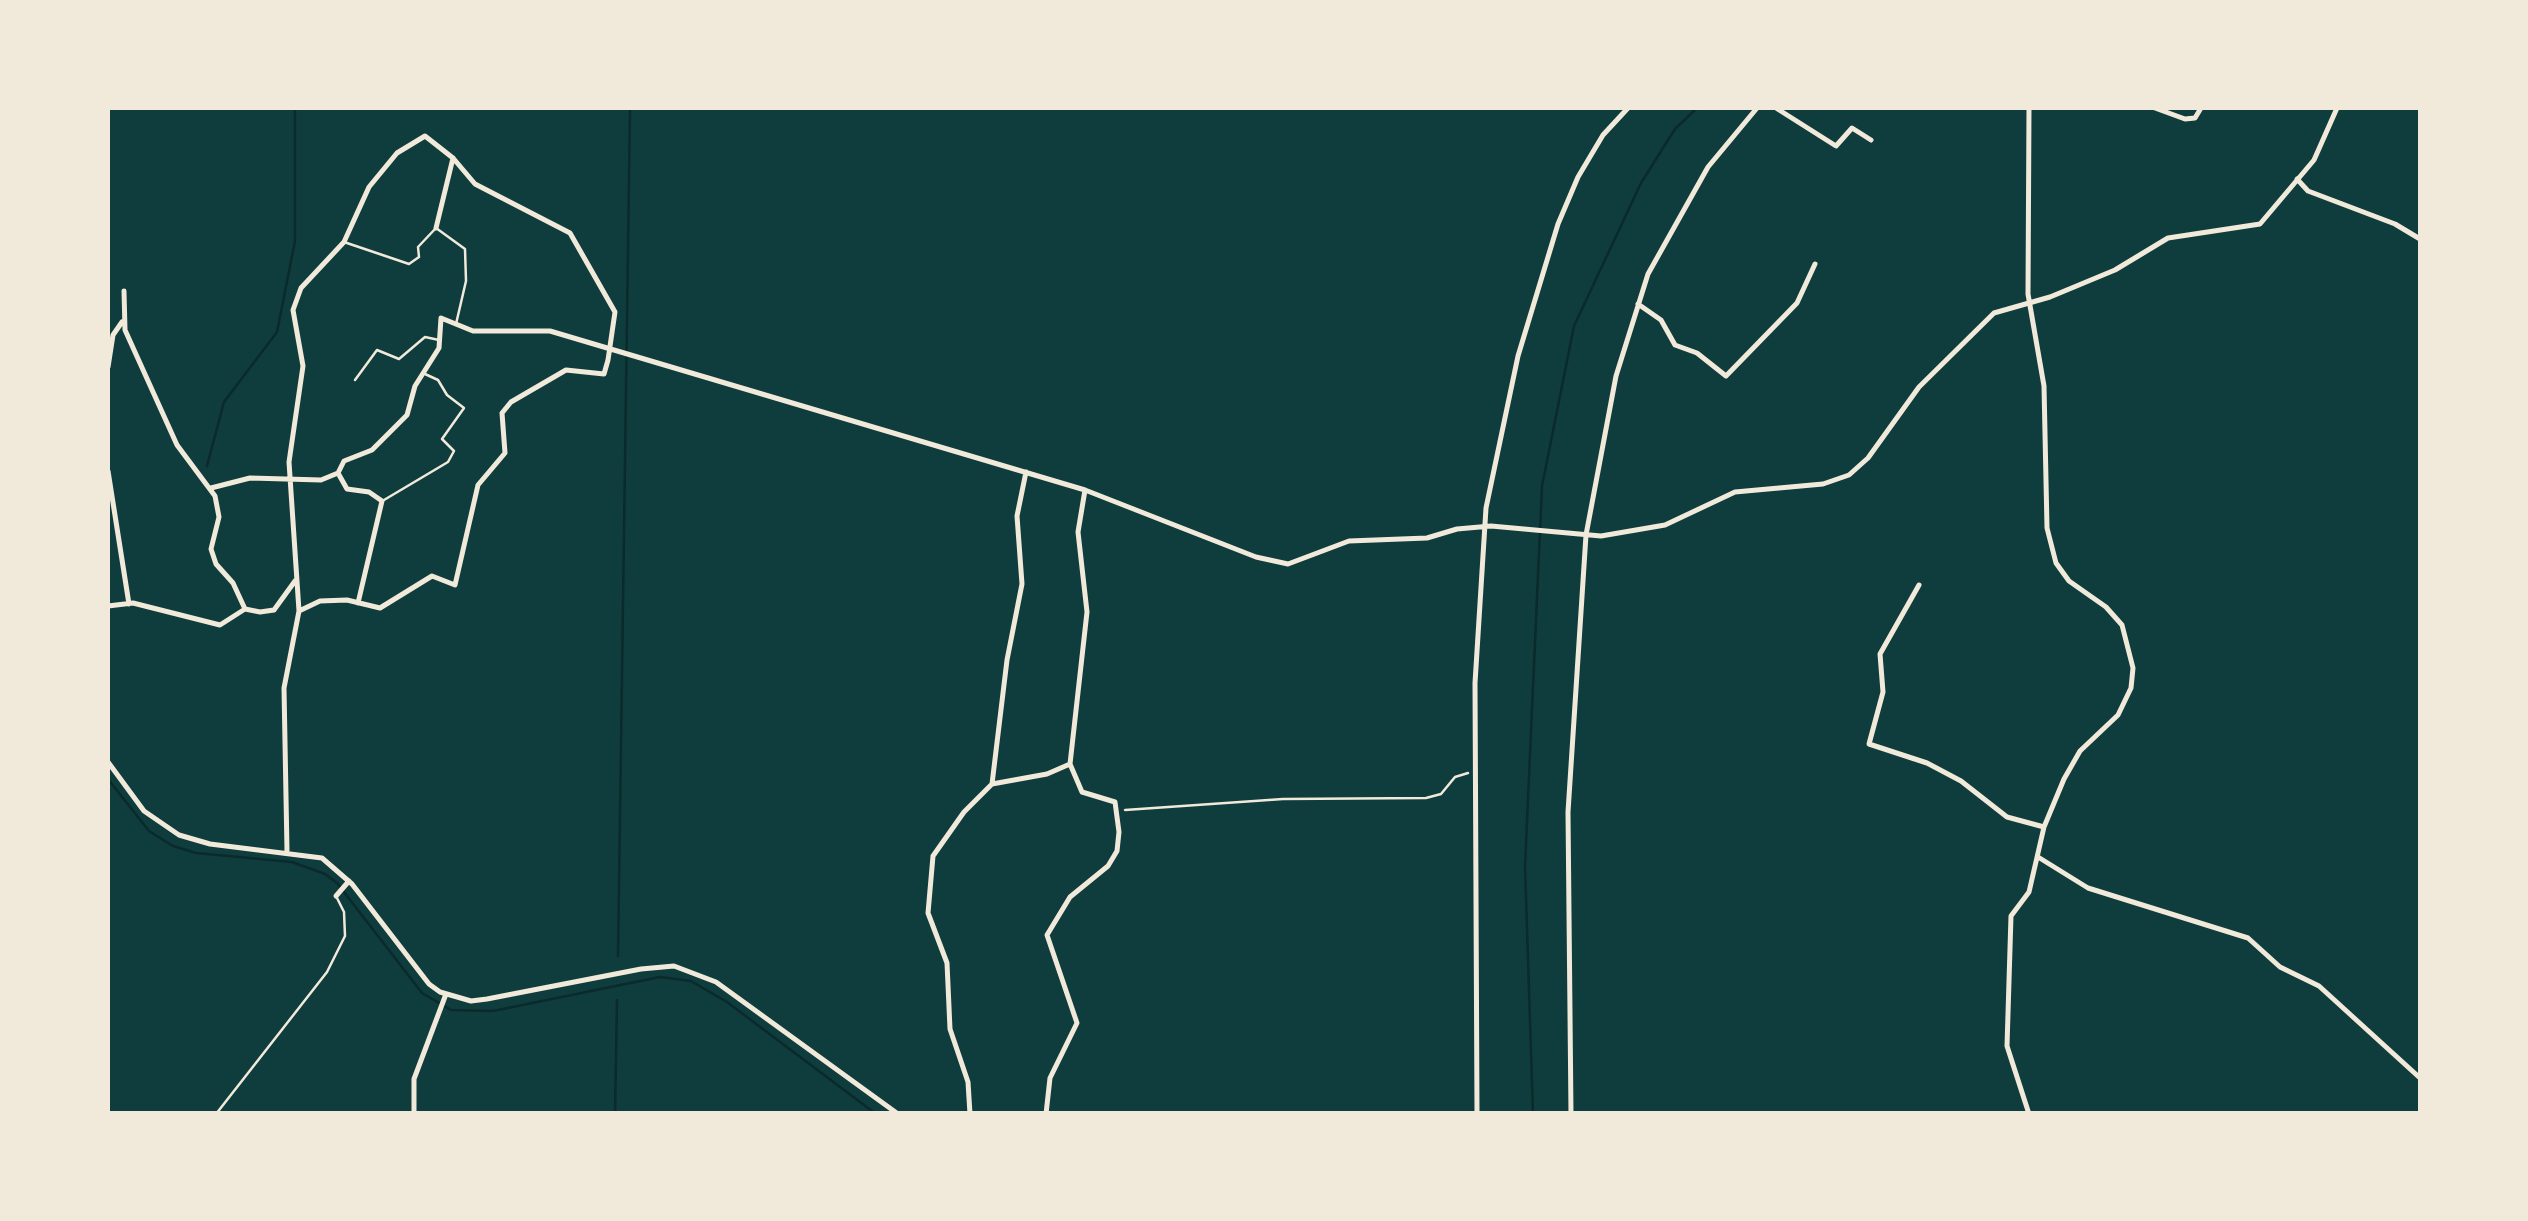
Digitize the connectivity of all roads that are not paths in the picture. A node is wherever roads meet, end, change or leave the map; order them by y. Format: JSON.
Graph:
{"nodes":[{"id":1,"x":1628,"y":108,"type":"edge"},
{"id":2,"x":1757,"y":108,"type":"edge"},
{"id":3,"x":1776,"y":108,"type":"edge"},
{"id":4,"x":2029,"y":108,"type":"edge"},
{"id":5,"x":2155,"y":108,"type":"edge"},
{"id":6,"x":2201,"y":108,"type":"edge"},
{"id":7,"x":2337,"y":108,"type":"edge"},
{"id":8,"x":1871,"y":140,"type":"dead end"},
{"id":9,"x":454,"y":158,"type":"junction"},
{"id":10,"x":2297,"y":180,"type":"junction"},
{"id":11,"x":436,"y":228,"type":"junction"},
{"id":12,"x":2420,"y":239,"type":"edge"},
{"id":13,"x":344,"y":242,"type":"junction"},
{"id":14,"x":1815,"y":264,"type":"dead end"},
{"id":15,"x":124,"y":291,"type":"dead end"},
{"id":16,"x":2029,"y":302,"type":"junction"},
{"id":17,"x":1638,"y":304,"type":"junction"},
{"id":18,"x":122,"y":322,"type":"junction"},
{"id":19,"x":456,"y":325,"type":"junction"},
{"id":20,"x":440,"y":340,"type":"junction"},
{"id":21,"x":610,"y":349,"type":"junction"},
{"id":22,"x":108,"y":367,"type":"edge"},
{"id":23,"x":425,"y":374,"type":"junction"},
{"id":24,"x":356,"y":380,"type":"dead end"},
{"id":25,"x":108,"y":471,"type":"edge"},
{"id":26,"x":1026,"y":472,"type":"junction"},
{"id":27,"x":338,"y":473,"type":"junction"},
{"id":28,"x":290,"y":479,"type":"junction"},
{"id":29,"x":211,"y":488,"type":"junction"},
{"id":30,"x":1085,"y":490,"type":"junction"},
{"id":31,"x":382,"y":501,"type":"junction"},
{"id":32,"x":1488,"y":526,"type":"junction"},
{"id":33,"x":1583,"y":534,"type":"junction"},
{"id":34,"x":297,"y":578,"type":"junction"},
{"id":35,"x":1919,"y":585,"type":"dead end"},
{"id":36,"x":358,"y":602,"type":"junction"},
{"id":37,"x":129,"y":604,"type":"junction"},
{"id":38,"x":108,"y":606,"type":"edge"},
{"id":39,"x":245,"y":608,"type":"junction"},
{"id":40,"x":299,"y":611,"type":"junction"},
{"id":41,"x":108,"y":762,"type":"edge"},
{"id":42,"x":1070,"y":764,"type":"junction"},
{"id":43,"x":992,"y":784,"type":"junction"},
{"id":44,"x":2044,"y":826,"type":"junction"},
{"id":45,"x":287,"y":851,"type":"junction"},
{"id":46,"x":2038,"y":857,"type":"junction"},
{"id":47,"x":348,"y":882,"type":"junction"},
{"id":48,"x":336,"y":896,"type":"joint"},
{"id":49,"x":445,"y":997,"type":"junction"},
{"id":50,"x":2420,"y":1078,"type":"edge"},
{"id":51,"x":216,"y":1114,"type":"edge"},
{"id":52,"x":414,"y":1114,"type":"edge"},
{"id":53,"x":898,"y":1114,"type":"edge"},
{"id":54,"x":970,"y":1114,"type":"edge"},
{"id":55,"x":1046,"y":1114,"type":"edge"},
{"id":56,"x":1477,"y":1114,"type":"edge"},
{"id":57,"x":1571,"y":1114,"type":"edge"},
{"id":58,"x":2029,"y":1114,"type":"edge"}],
"edges":[{"from":1,"to":32,"type":"street"},
{"from":2,"to":17,"type":"street"},
{"from":3,"to":8,"type":"street"},
{"from":4,"to":16,"type":"street"},
{"from":5,"to":6,"type":"street"},
{"from":7,"to":10,"type":"street"},
{"from":9,"to":11,"type":"street"},
{"from":9,"to":13,"type":"street"},
{"from":9,"to":21,"type":"street"},
{"from":10,"to":12,"type":"street"},
{"from":10,"to":16,"type":"street"},
{"from":11,"to":13,"type":"lane"},
{"from":11,"to":19,"type":"lane"},
{"from":13,"to":28,"type":"street"},
{"from":14,"to":17,"type":"street"},
{"from":15,"to":18,"type":"street"},
{"from":16,"to":33,"type":"street"},
{"from":16,"to":44,"type":"street"},
{"from":17,"to":33,"type":"street"},
{"from":18,"to":22,"type":"street"},
{"from":18,"to":29,"type":"street"},
{"from":19,"to":20,"type":"street"},
{"from":19,"to":21,"type":"street"},
{"from":20,"to":23,"type":"street"},
{"from":20,"to":24,"type":"lane"},
{"from":21,"to":26,"type":"street"},
{"from":21,"to":36,"type":"street"},
{"from":23,"to":27,"type":"street"},
{"from":23,"to":31,"type":"lane"},
{"from":25,"to":37,"type":"street"},
{"from":26,"to":30,"type":"street"},
{"from":26,"to":43,"type":"street"},
{"from":27,"to":28,"type":"street"},
{"from":27,"to":31,"type":"street"},
{"from":28,"to":29,"type":"street"},
{"from":28,"to":34,"type":"street"},
{"from":29,"to":39,"type":"street"},
{"from":30,"to":32,"type":"street"},
{"from":30,"to":42,"type":"street"},
{"from":31,"to":36,"type":"street"},
{"from":32,"to":33,"type":"street"},
{"from":32,"to":56,"type":"street"},
{"from":33,"to":57,"type":"street"},
{"from":34,"to":39,"type":"street"},
{"from":34,"to":40,"type":"street"},
{"from":35,"to":44,"type":"street"},
{"from":36,"to":40,"type":"street"},
{"from":37,"to":38,"type":"street"},
{"from":37,"to":39,"type":"street"},
{"from":40,"to":45,"type":"street"},
{"from":41,"to":45,"type":"street"},
{"from":42,"to":43,"type":"street"},
{"from":42,"to":55,"type":"street"},
{"from":43,"to":54,"type":"street"},
{"from":44,"to":46,"type":"street"},
{"from":45,"to":47,"type":"street"},
{"from":46,"to":50,"type":"street"},
{"from":46,"to":58,"type":"street"},
{"from":47,"to":48,"type":"street"},
{"from":47,"to":49,"type":"street"},
{"from":48,"to":51,"type":"lane"},
{"from":49,"to":52,"type":"street"},
{"from":49,"to":53,"type":"street"}]}
